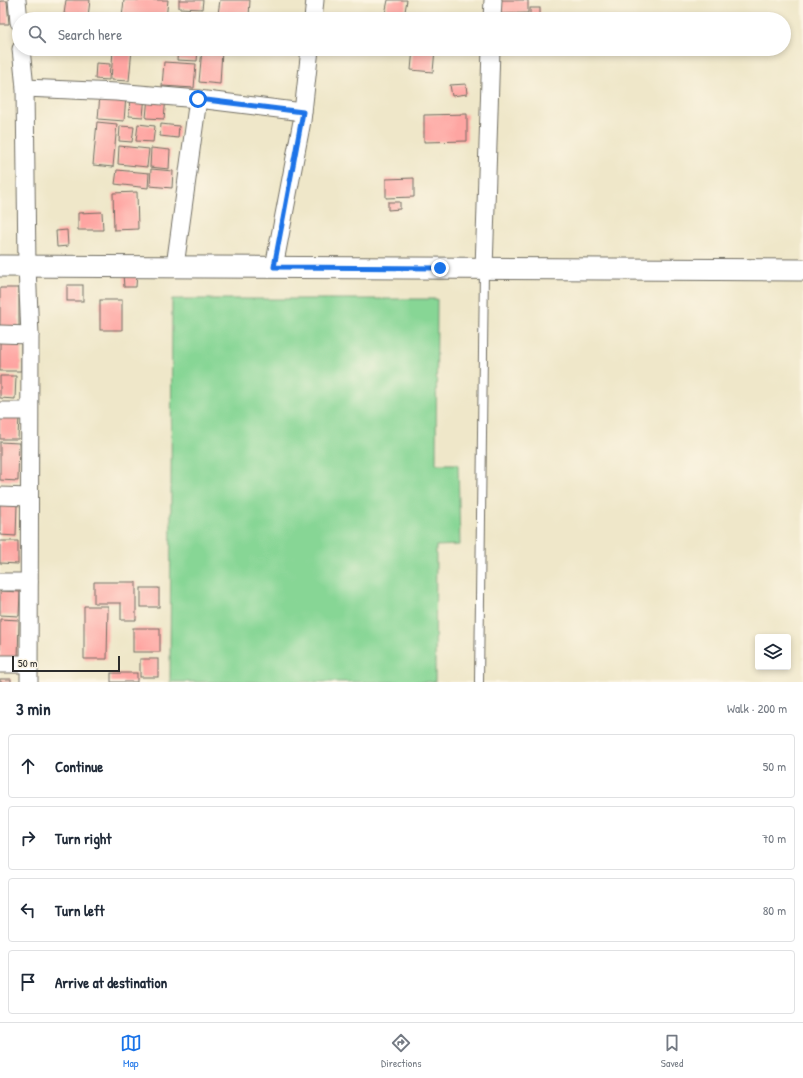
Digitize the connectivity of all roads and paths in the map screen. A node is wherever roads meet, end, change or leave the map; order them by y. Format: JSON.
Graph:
{"nodes":[{"id":1,"x":17,"y":0,"type":"edge"},
{"id":2,"x":315,"y":0,"type":"edge"},
{"id":3,"x":493,"y":0,"type":"edge"},
{"id":4,"x":18,"y":12,"type":"edge"},
{"id":5,"x":314,"y":12,"type":"edge"},
{"id":6,"x":492,"y":12,"type":"edge"},
{"id":7,"x":22,"y":56,"type":"edge"},
{"id":8,"x":309,"y":56,"type":"edge"},
{"id":9,"x":491,"y":56,"type":"edge"},
{"id":10,"x":25,"y":88,"type":"junction"},
{"id":11,"x":198,"y":99,"type":"junction"},
{"id":12,"x":303,"y":112,"type":"junction"},
{"id":13,"x":0,"y":266,"type":"edge"},
{"id":14,"x":175,"y":266,"type":"junction"},
{"id":15,"x":27,"y":267,"type":"junction"},
{"id":16,"x":274,"y":267,"type":"junction"},
{"id":17,"x":484,"y":269,"type":"junction"},
{"id":18,"x":803,"y":270,"type":"edge"},
{"id":19,"x":0,"y":334,"type":"edge"},
{"id":20,"x":30,"y":335,"type":"junction"},
{"id":21,"x":0,"y":411,"type":"edge"},
{"id":22,"x":30,"y":411,"type":"junction"},
{"id":23,"x":0,"y":496,"type":"edge"},
{"id":24,"x":29,"y":497,"type":"junction"},
{"id":25,"x":0,"y":582,"type":"edge"},
{"id":26,"x":29,"y":582,"type":"junction"},
{"id":27,"x":0,"y":664,"type":"edge"},
{"id":28,"x":29,"y":664,"type":"junction"},
{"id":29,"x":29,"y":682,"type":"edge"},
{"id":30,"x":479,"y":682,"type":"edge"}],
"edges":[{"from":1,"to":4,"type":"street"},
{"from":2,"to":5,"type":"street"},
{"from":3,"to":6,"type":"street"},
{"from":7,"to":10,"type":"street"},
{"from":8,"to":12,"type":"street"},
{"from":9,"to":17,"type":"street"},
{"from":10,"to":11,"type":"street"},
{"from":10,"to":15,"type":"street"},
{"from":11,"to":12,"type":"street"},
{"from":11,"to":14,"type":"street"},
{"from":12,"to":16,"type":"street"},
{"from":13,"to":15,"type":"street"},
{"from":14,"to":15,"type":"street"},
{"from":14,"to":16,"type":"street"},
{"from":15,"to":20,"type":"street"},
{"from":16,"to":17,"type":"street"},
{"from":17,"to":18,"type":"street"},
{"from":17,"to":30,"type":"lane"},
{"from":19,"to":20,"type":"street"},
{"from":20,"to":22,"type":"street"},
{"from":21,"to":22,"type":"street"},
{"from":22,"to":24,"type":"street"},
{"from":23,"to":24,"type":"street"},
{"from":24,"to":26,"type":"street"},
{"from":25,"to":26,"type":"street"},
{"from":26,"to":28,"type":"street"},
{"from":27,"to":28,"type":"street"},
{"from":28,"to":29,"type":"street"}]}
